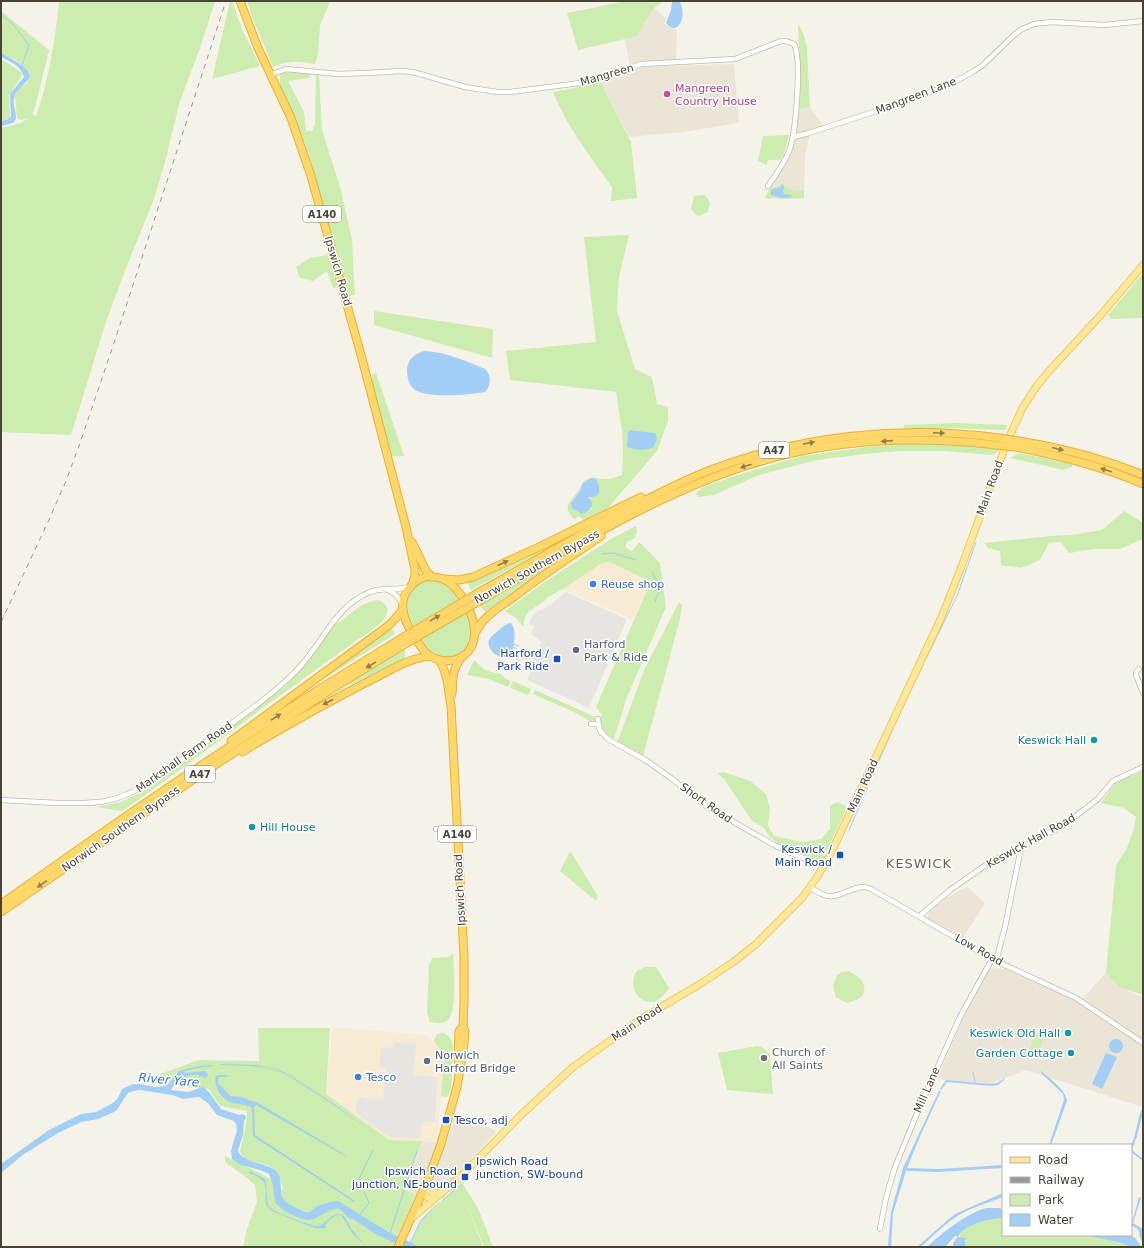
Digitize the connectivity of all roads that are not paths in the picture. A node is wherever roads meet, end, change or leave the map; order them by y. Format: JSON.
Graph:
{"nodes":[{"id":1,"x":240,"y":1,"type":"edge"},
{"id":2,"x":1143,"y":21,"type":"edge"},
{"id":3,"x":270,"y":75,"type":"junction"},
{"id":4,"x":793,"y":137,"type":"junction"},
{"id":5,"x":768,"y":186,"type":"dead end"},
{"id":6,"x":1143,"y":266,"type":"edge"},
{"id":7,"x":997,"y":441,"type":"junction"},
{"id":8,"x":1018,"y":444,"type":"junction"},
{"id":9,"x":756,"y":455,"type":"junction"},
{"id":10,"x":1143,"y":476,"type":"edge"},
{"id":11,"x":698,"y":484,"type":"junction"},
{"id":12,"x":1143,"y":484,"type":"edge"},
{"id":13,"x":406,"y":527,"type":"junction"},
{"id":14,"x":432,"y":577,"type":"junction"},
{"id":15,"x":444,"y":579,"type":"junction"},
{"id":16,"x":410,"y":586,"type":"junction"},
{"id":17,"x":386,"y":590,"type":"junction"},
{"id":18,"x":477,"y":597,"type":"junction"},
{"id":19,"x":403,"y":607,"type":"junction"},
{"id":20,"x":476,"y":632,"type":"junction"},
{"id":21,"x":403,"y":641,"type":"junction"},
{"id":22,"x":430,"y":656,"type":"junction"},
{"id":23,"x":460,"y":658,"type":"junction"},
{"id":24,"x":439,"y":660,"type":"junction"},
{"id":25,"x":1139,"y":669,"type":"dead end"},
{"id":26,"x":1143,"y":693,"type":"edge"},
{"id":27,"x":451,"y":706,"type":"junction"},
{"id":28,"x":591,"y":724,"type":"dead end"},
{"id":29,"x":1143,"y":767,"type":"edge"},
{"id":30,"x":1,"y":800,"type":"edge"},
{"id":31,"x":150,"y":800,"type":"junction"},
{"id":32,"x":130,"y":822,"type":"junction"},
{"id":33,"x":436,"y":829,"type":"dead end"},
{"id":34,"x":457,"y":829,"type":"junction"},
{"id":35,"x":1021,"y":848,"type":"junction"},
{"id":36,"x":824,"y":866,"type":"junction"},
{"id":37,"x":810,"y":887,"type":"junction"},
{"id":38,"x":1,"y":904,"type":"edge"},
{"id":39,"x":1,"y":912,"type":"edge"},
{"id":40,"x":920,"y":917,"type":"junction"},
{"id":41,"x":994,"y":960,"type":"junction"},
{"id":42,"x":1143,"y":1043,"type":"edge"},
{"id":43,"x":423,"y":1191,"type":"junction"},
{"id":44,"x":438,"y":1196,"type":"junction"},
{"id":45,"x":410,"y":1220,"type":"junction"},
{"id":46,"x":880,"y":1229,"type":"dead end"},
{"id":47,"x":398,"y":1247,"type":"edge"}],
"edges":[{"from":1,"to":3,"type":"highway","name":"Ipswich Road","number":"A140"},
{"from":2,"to":4,"type":"street","name":"Mangreen Lane"},
{"from":3,"to":4,"type":"street","name":"Mangreen"},
{"from":3,"to":13,"type":"highway","name":"Ipswich Road","number":"A140"},
{"from":4,"to":5,"type":"street","name":"Mangreen"},
{"from":6,"to":36,"type":"main road","name":"Main Road"},
{"from":7,"to":8,"type":"highway","name":"Norwich Southern Bypass","number":"A47","bridge":true},
{"from":9,"to":7,"type":"highway","name":"Norwich Southern Bypass","number":"A47","one_way":true},
{"from":7,"to":11,"type":"highway","name":"Norwich Southern Bypass","number":"A47","one_way":true},
{"from":8,"to":10,"type":"highway","name":"Norwich Southern Bypass","number":"A47","one_way":true},
{"from":12,"to":8,"type":"highway","name":"Norwich Southern Bypass","number":"A47","one_way":true},
{"from":15,"to":9,"type":"highway","number":"A47","one_way":true},
{"from":9,"to":18,"type":"highway","name":"Norwich Southern Bypass","number":"A47"},
{"from":11,"to":18,"type":"highway","name":"Norwich Southern Bypass","number":"A47"},
{"from":11,"to":20,"type":"highway","number":"A47"},
{"from":13,"to":14,"type":"highway","name":"Ipswich Road","number":"A140"},
{"from":13,"to":16,"type":"highway","name":"Ipswich Road","number":"A140"},
{"from":14,"to":15,"type":"highway"},
{"from":14,"to":16,"type":"highway"},
{"from":15,"to":20,"type":"highway"},
{"from":16,"to":17,"type":"street","name":"Markshall Farm Road"},
{"from":16,"to":19,"type":"highway"},
{"from":17,"to":19,"type":"street"},
{"from":17,"to":30,"type":"street","name":"Markshall Farm Road"},
{"from":18,"to":21,"type":"highway","name":"Norwich Southern Bypass","number":"A47","bridge":true},
{"from":19,"to":22,"type":"highway"},
{"from":19,"to":31,"type":"highway","number":"A47"},
{"from":20,"to":23,"type":"highway"},
{"from":31,"to":21,"type":"highway","name":"Norwich Southern Bypass","number":"A47","one_way":true},
{"from":21,"to":32,"type":"highway","name":"Norwich Southern Bypass","number":"A47","one_way":true},
{"from":22,"to":24,"type":"highway"},
{"from":22,"to":32,"type":"highway","number":"A47","one_way":true},
{"from":23,"to":24,"type":"highway"},
{"from":23,"to":27,"type":"highway","name":"Ipswich Road","number":"A140"},
{"from":24,"to":27,"type":"highway","name":"Ipswich Road","number":"A140"},
{"from":25,"to":26,"type":"street"},
{"from":27,"to":34,"type":"highway","name":"Ipswich Road","number":"A140"},
{"from":28,"to":36,"type":"street","name":"Short Road"},
{"from":29,"to":35,"type":"street","name":"Keswick Hall Road"},
{"from":31,"to":38,"type":"highway","name":"Norwich Southern Bypass","number":"A47"},
{"from":32,"to":39,"type":"highway","name":"Norwich Southern Bypass","number":"A47","one_way":true},
{"from":33,"to":34,"type":"street"},
{"from":34,"to":43,"type":"highway","name":"Ipswich Road","number":"A140"},
{"from":35,"to":40,"type":"street","name":"Keswick Hall Road"},
{"from":35,"to":41,"type":"street","name":"Mill Lane"},
{"from":36,"to":37,"type":"main road","name":"Main Road"},
{"from":37,"to":40,"type":"street","name":"Low Road"},
{"from":37,"to":44,"type":"main road","name":"Main Road"},
{"from":40,"to":41,"type":"street","name":"Low Road"},
{"from":41,"to":42,"type":"street","name":"Low Road"},
{"from":41,"to":46,"type":"street","name":"Mill Lane"},
{"from":43,"to":44,"type":"main road"},
{"from":43,"to":45,"type":"highway","name":"Ipswich Road","number":"A140"},
{"from":44,"to":45,"type":"main road","name":"Main Road"},
{"from":45,"to":47,"type":"highway","name":"Ipswich Road","number":"A140"}]}
